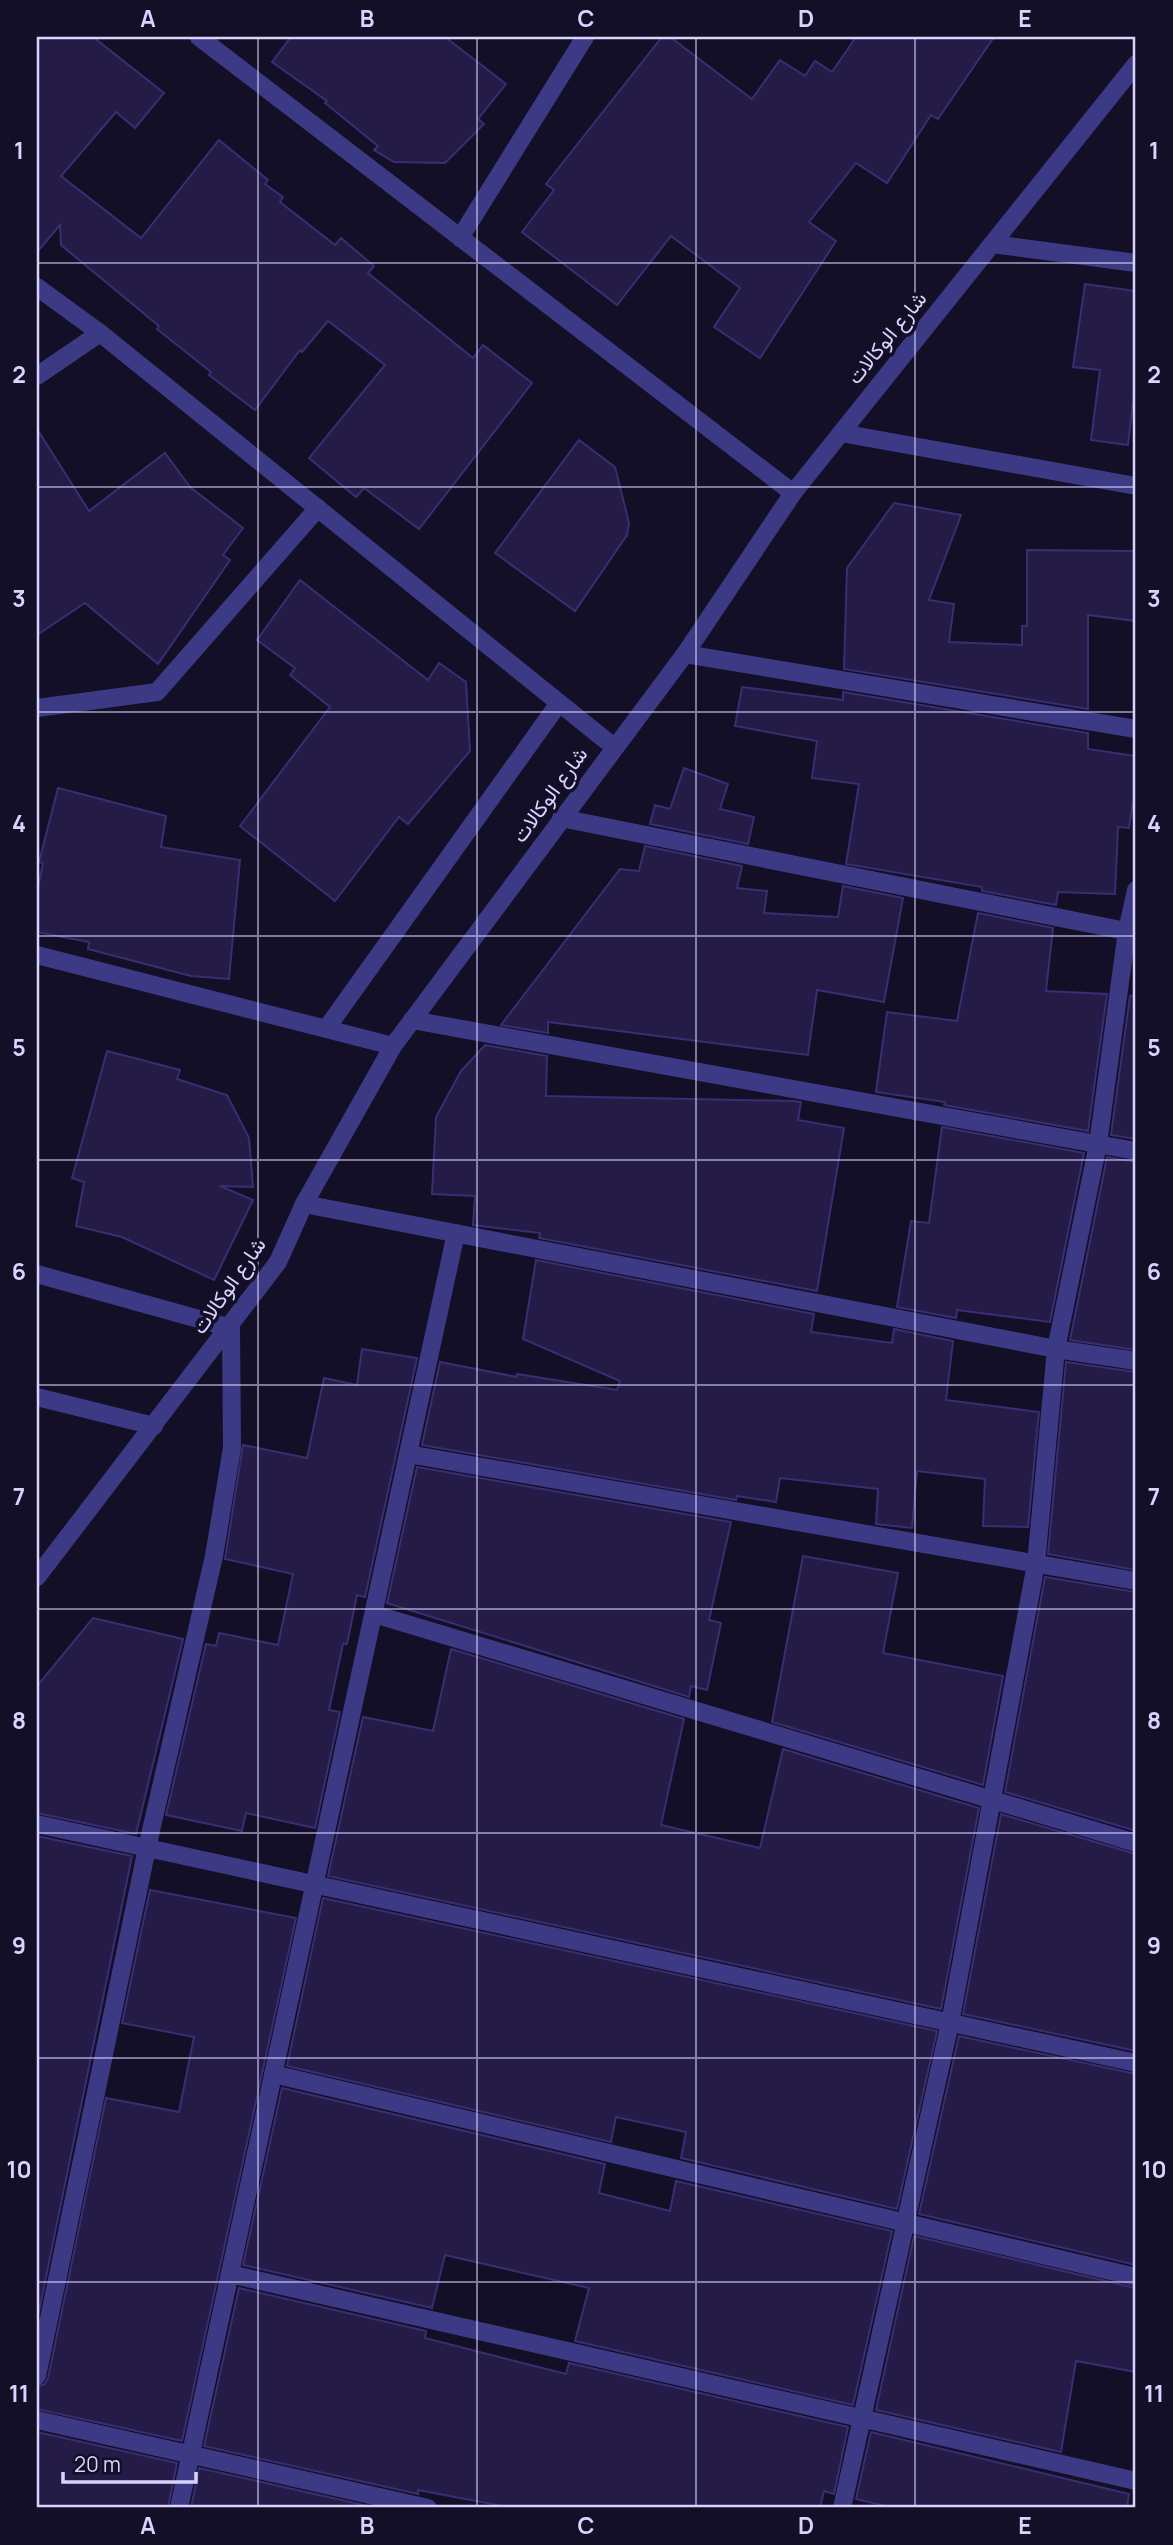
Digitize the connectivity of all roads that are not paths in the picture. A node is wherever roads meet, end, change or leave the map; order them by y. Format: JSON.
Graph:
{"nodes":[{"id":1,"x":199,"y":37,"type":"edge"},
{"id":2,"x":585,"y":37,"type":"edge"},
{"id":3,"x":1136,"y":64,"type":"edge"},
{"id":4,"x":460,"y":237,"type":"junction"},
{"id":5,"x":992,"y":244,"type":"junction"},
{"id":6,"x":1136,"y":262,"type":"edge"},
{"id":7,"x":37,"y":287,"type":"edge"},
{"id":8,"x":100,"y":333,"type":"junction"},
{"id":9,"x":37,"y":376,"type":"edge"},
{"id":10,"x":841,"y":433,"type":"junction"},
{"id":11,"x":1136,"y":486,"type":"edge"},
{"id":12,"x":793,"y":493,"type":"junction"},
{"id":13,"x":318,"y":508,"type":"junction"},
{"id":14,"x":685,"y":654,"type":"junction"},
{"id":15,"x":559,"y":703,"type":"junction"},
{"id":16,"x":37,"y":708,"type":"edge"},
{"id":17,"x":1136,"y":729,"type":"edge"},
{"id":18,"x":614,"y":747,"type":"junction"},
{"id":19,"x":561,"y":818,"type":"junction"},
{"id":20,"x":1136,"y":890,"type":"edge"},
{"id":21,"x":1132,"y":932,"type":"edge"},
{"id":22,"x":37,"y":955,"type":"edge"},
{"id":23,"x":412,"y":1020,"type":"junction"},
{"id":24,"x":326,"y":1029,"type":"junction"},
{"id":25,"x":393,"y":1046,"type":"junction"},
{"id":26,"x":1098,"y":1143,"type":"junction"},
{"id":27,"x":1136,"y":1151,"type":"edge"},
{"id":28,"x":304,"y":1204,"type":"junction"},
{"id":29,"x":456,"y":1233,"type":"junction"},
{"id":30,"x":37,"y":1274,"type":"edge"},
{"id":31,"x":231,"y":1328,"type":"junction"},
{"id":32,"x":1056,"y":1349,"type":"junction"},
{"id":33,"x":1136,"y":1361,"type":"edge"},
{"id":34,"x":37,"y":1397,"type":"edge"},
{"id":35,"x":154,"y":1426,"type":"junction"},
{"id":36,"x":408,"y":1454,"type":"junction"},
{"id":37,"x":1036,"y":1564,"type":"junction"},
{"id":38,"x":37,"y":1577,"type":"edge"},
{"id":39,"x":1136,"y":1581,"type":"edge"},
{"id":40,"x":374,"y":1614,"type":"junction"},
{"id":41,"x":992,"y":1802,"type":"junction"},
{"id":42,"x":37,"y":1824,"type":"edge"},
{"id":43,"x":1136,"y":1843,"type":"edge"},
{"id":44,"x":147,"y":1848,"type":"junction"},
{"id":45,"x":314,"y":1885,"type":"junction"},
{"id":46,"x":950,"y":2023,"type":"junction"},
{"id":47,"x":1136,"y":2063,"type":"edge"},
{"id":48,"x":273,"y":2074,"type":"junction"},
{"id":49,"x":905,"y":2223,"type":"junction"},
{"id":50,"x":230,"y":2274,"type":"junction"},
{"id":51,"x":1136,"y":2277,"type":"edge"},
{"id":52,"x":37,"y":2376,"type":"edge"},
{"id":53,"x":862,"y":2417,"type":"junction"},
{"id":54,"x":37,"y":2420,"type":"edge"},
{"id":55,"x":191,"y":2455,"type":"junction"},
{"id":56,"x":1136,"y":2481,"type":"edge"},
{"id":57,"x":179,"y":2508,"type":"edge"},
{"id":58,"x":428,"y":2508,"type":"edge"},
{"id":59,"x":842,"y":2508,"type":"edge"}],
"edges":[{"from":1,"to":4,"type":"street"},
{"from":2,"to":4,"type":"street"},
{"from":3,"to":5,"type":"street","name":"شارع الوكالات"},
{"from":4,"to":12,"type":"street"},
{"from":5,"to":6,"type":"street"},
{"from":5,"to":10,"type":"street","name":"شارع الوكالات"},
{"from":7,"to":8,"type":"street"},
{"from":8,"to":9,"type":"street"},
{"from":8,"to":13,"type":"street"},
{"from":10,"to":11,"type":"street"},
{"from":10,"to":12,"type":"street","name":"شارع الوكالات"},
{"from":12,"to":14,"type":"street","name":"شارع الوكالات"},
{"from":13,"to":15,"type":"street"},
{"from":13,"to":16,"type":"street"},
{"from":14,"to":17,"type":"street"},
{"from":14,"to":18,"type":"street","name":"شارع الوكالات"},
{"from":15,"to":18,"type":"street"},
{"from":15,"to":24,"type":"street"},
{"from":18,"to":19,"type":"street","name":"شارع الوكالات"},
{"from":19,"to":21,"type":"street"},
{"from":19,"to":23,"type":"street","name":"شارع الوكالات"},
{"from":20,"to":21,"type":"street"},
{"from":21,"to":26,"type":"street"},
{"from":22,"to":24,"type":"street"},
{"from":23,"to":25,"type":"street","name":"شارع الوكالات"},
{"from":23,"to":26,"type":"street"},
{"from":24,"to":25,"type":"street"},
{"from":25,"to":28,"type":"street","name":"شارع الوكالات"},
{"from":26,"to":27,"type":"street"},
{"from":26,"to":32,"type":"street"},
{"from":28,"to":29,"type":"street"},
{"from":28,"to":31,"type":"street","name":"شارع الوكالات"},
{"from":29,"to":32,"type":"street"},
{"from":29,"to":36,"type":"street"},
{"from":30,"to":31,"type":"street"},
{"from":31,"to":35,"type":"street","name":"شارع الوكالات"},
{"from":31,"to":44,"type":"street"},
{"from":32,"to":33,"type":"street"},
{"from":32,"to":37,"type":"street"},
{"from":34,"to":35,"type":"street"},
{"from":35,"to":38,"type":"street","name":"شارع الوكالات"},
{"from":36,"to":37,"type":"street"},
{"from":36,"to":40,"type":"street"},
{"from":37,"to":39,"type":"street"},
{"from":37,"to":41,"type":"street"},
{"from":40,"to":41,"type":"street"},
{"from":40,"to":45,"type":"street"},
{"from":41,"to":43,"type":"street"},
{"from":41,"to":46,"type":"street"},
{"from":42,"to":44,"type":"street"},
{"from":44,"to":45,"type":"street"},
{"from":44,"to":52,"type":"street"},
{"from":45,"to":46,"type":"street"},
{"from":45,"to":48,"type":"street"},
{"from":46,"to":47,"type":"street"},
{"from":46,"to":49,"type":"street"},
{"from":48,"to":49,"type":"street"},
{"from":48,"to":50,"type":"street"},
{"from":49,"to":51,"type":"street"},
{"from":49,"to":53,"type":"street"},
{"from":50,"to":53,"type":"street"},
{"from":50,"to":55,"type":"street"},
{"from":53,"to":56,"type":"street"},
{"from":53,"to":59,"type":"street"},
{"from":54,"to":55,"type":"street"},
{"from":55,"to":57,"type":"street"},
{"from":55,"to":58,"type":"street"}]}
